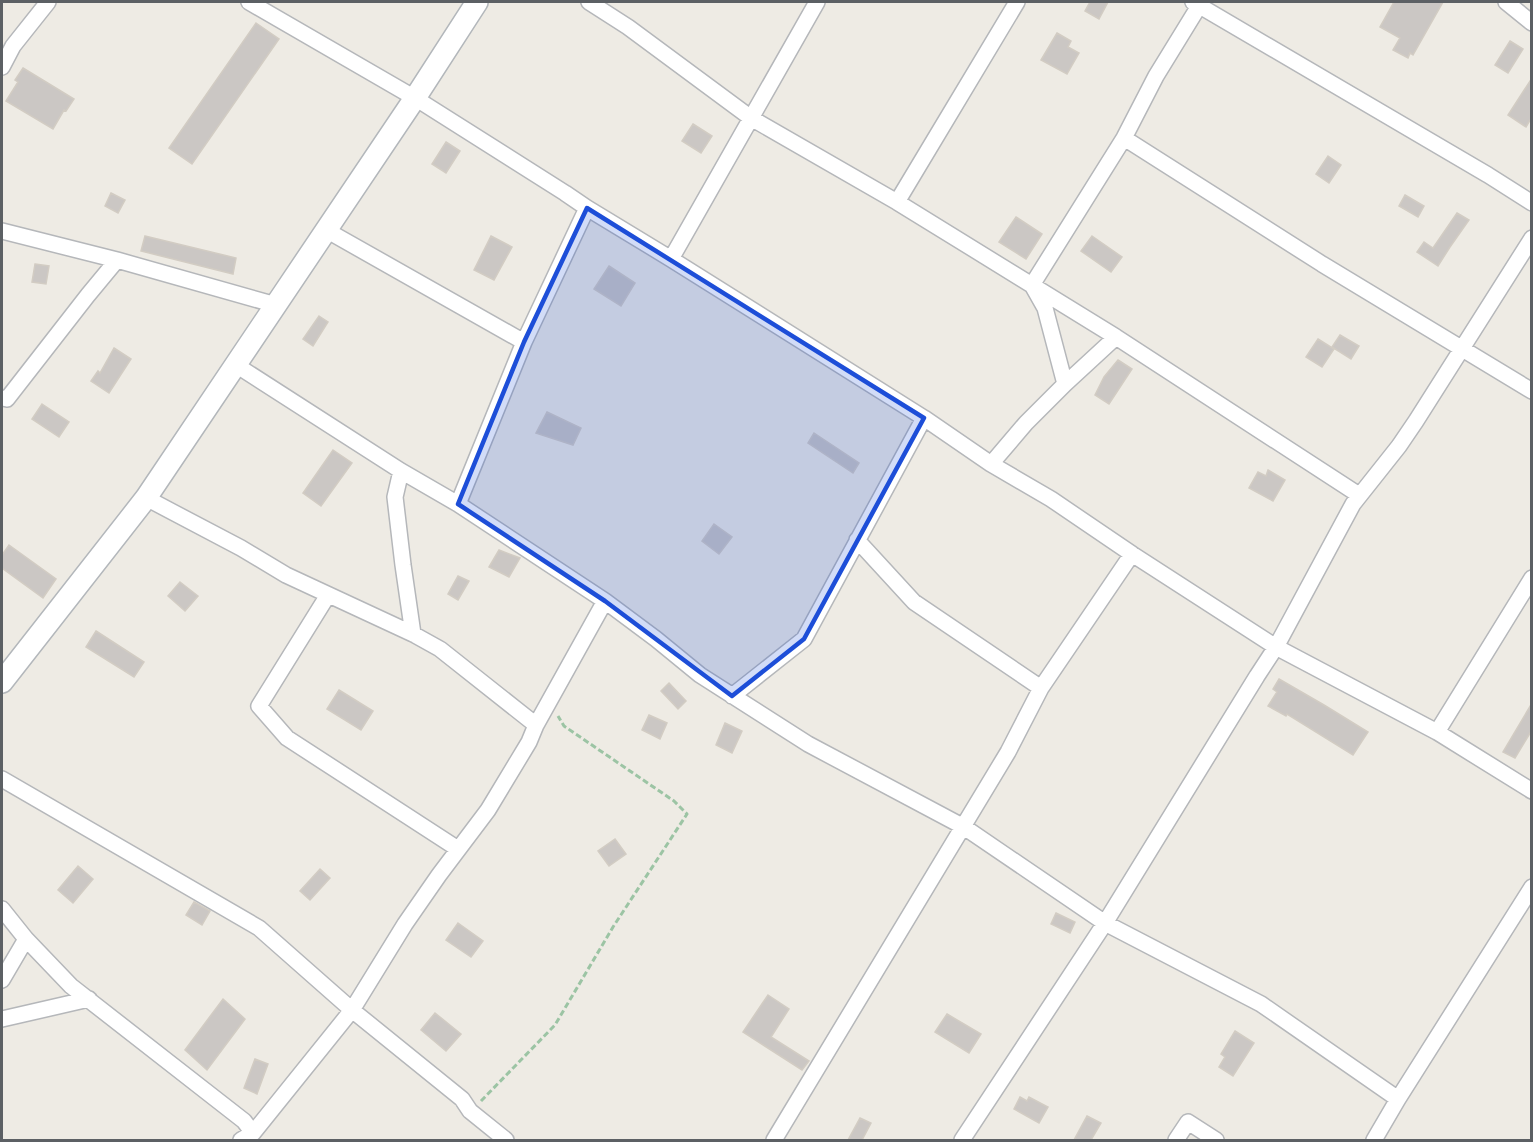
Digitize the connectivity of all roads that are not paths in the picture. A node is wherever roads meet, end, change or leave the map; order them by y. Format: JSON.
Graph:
{"nodes":[{"id":1,"x":48,"y":2,"type":"edge"},
{"id":2,"x":249,"y":2,"type":"edge"},
{"id":3,"x":477,"y":2,"type":"edge"},
{"id":4,"x":589,"y":2,"type":"edge"},
{"id":5,"x":817,"y":2,"type":"edge"},
{"id":6,"x":1017,"y":2,"type":"edge"},
{"id":7,"x":1506,"y":2,"type":"edge"},
{"id":8,"x":1196,"y":4,"type":"edge"},
{"id":9,"x":610,"y":7,"type":"edge"},
{"id":10,"x":1532,"y":23,"type":"edge"},
{"id":11,"x":2,"y":67,"type":"edge"},
{"id":12,"x":415,"y":98,"type":"junction"},
{"id":13,"x":751,"y":118,"type":"junction"},
{"id":14,"x":1124,"y":138,"type":"junction"},
{"id":15,"x":897,"y":202,"type":"junction"},
{"id":16,"x":1532,"y":203,"type":"edge"},
{"id":17,"x":587,"y":208,"type":"junction"},
{"id":18,"x":2,"y":231,"type":"edge"},
{"id":19,"x":326,"y":231,"type":"junction"},
{"id":20,"x":1532,"y":238,"type":"edge"},
{"id":21,"x":671,"y":259,"type":"junction"},
{"id":22,"x":117,"y":260,"type":"junction"},
{"id":23,"x":1032,"y":285,"type":"junction"},
{"id":24,"x":276,"y":305,"type":"junction"},
{"id":25,"x":1116,"y":337,"type":"junction"},
{"id":26,"x":524,"y":342,"type":"junction"},
{"id":27,"x":1461,"y":349,"type":"junction"},
{"id":28,"x":236,"y":365,"type":"junction"},
{"id":29,"x":1065,"y":384,"type":"junction"},
{"id":30,"x":1532,"y":392,"type":"edge"},
{"id":31,"x":3,"y":401,"type":"edge"},
{"id":32,"x":924,"y":418,"type":"junction"},
{"id":33,"x":991,"y":464,"type":"junction"},
{"id":34,"x":401,"y":471,"type":"junction"},
{"id":35,"x":1359,"y":495,"type":"junction"},
{"id":36,"x":146,"y":498,"type":"junction"},
{"id":37,"x":458,"y":504,"type":"junction"},
{"id":38,"x":857,"y":540,"type":"junction"},
{"id":39,"x":1132,"y":554,"type":"junction"},
{"id":40,"x":1532,"y":578,"type":"edge"},
{"id":41,"x":328,"y":594,"type":"junction"},
{"id":42,"x":605,"y":601,"type":"junction"},
{"id":43,"x":413,"y":634,"type":"junction"},
{"id":44,"x":1276,"y":647,"type":"junction"},
{"id":45,"x":2,"y":682,"type":"edge"},
{"id":46,"x":1041,"y":688,"type":"junction"},
{"id":47,"x":732,"y":696,"type":"junction"},
{"id":48,"x":536,"y":725,"type":"junction"},
{"id":49,"x":1437,"y":732,"type":"junction"},
{"id":50,"x":2,"y":779,"type":"edge"},
{"id":51,"x":1532,"y":791,"type":"edge"},
{"id":52,"x":964,"y":827,"type":"junction"},
{"id":53,"x":458,"y":849,"type":"junction"},
{"id":54,"x":1532,"y":886,"type":"edge"},
{"id":55,"x":2,"y":909,"type":"edge"},
{"id":56,"x":1105,"y":923,"type":"junction"},
{"id":57,"x":26,"y":939,"type":"junction"},
{"id":58,"x":2,"y":980,"type":"edge"},
{"id":59,"x":89,"y":999,"type":"junction"},
{"id":60,"x":352,"y":1010,"type":"junction"},
{"id":61,"x":2,"y":1019,"type":"edge"},
{"id":62,"x":1398,"y":1098,"type":"junction"},
{"id":63,"x":247,"y":1137,"type":"edge"},
{"id":64,"x":506,"y":1140,"type":"edge"},
{"id":65,"x":774,"y":1140,"type":"edge"},
{"id":66,"x":962,"y":1140,"type":"edge"},
{"id":67,"x":1176,"y":1140,"type":"edge"},
{"id":68,"x":1216,"y":1140,"type":"edge"},
{"id":69,"x":1374,"y":1140,"type":"edge"}],
"edges":[{"from":1,"to":11,"type":"street"},
{"from":2,"to":12,"type":"street"},
{"from":3,"to":12,"type":"street"},
{"from":4,"to":9,"type":"street"},
{"from":5,"to":13,"type":"street"},
{"from":6,"to":15,"type":"street"},
{"from":7,"to":10,"type":"street"},
{"from":8,"to":14,"type":"street"},
{"from":8,"to":16,"type":"street"},
{"from":9,"to":13,"type":"street"},
{"from":12,"to":17,"type":"street"},
{"from":12,"to":19,"type":"street"},
{"from":13,"to":15,"type":"street"},
{"from":13,"to":21,"type":"street"},
{"from":14,"to":23,"type":"street"},
{"from":14,"to":27,"type":"street"},
{"from":15,"to":23,"type":"street"},
{"from":17,"to":21,"type":"street"},
{"from":17,"to":26,"type":"street"},
{"from":18,"to":22,"type":"street"},
{"from":19,"to":24,"type":"street"},
{"from":19,"to":26,"type":"street"},
{"from":20,"to":27,"type":"street"},
{"from":21,"to":32,"type":"street"},
{"from":22,"to":24,"type":"street"},
{"from":22,"to":31,"type":"street"},
{"from":23,"to":25,"type":"street"},
{"from":23,"to":29,"type":"street"},
{"from":24,"to":28,"type":"street"},
{"from":25,"to":29,"type":"street"},
{"from":25,"to":35,"type":"street"},
{"from":26,"to":37,"type":"street"},
{"from":27,"to":30,"type":"street"},
{"from":27,"to":35,"type":"street"},
{"from":28,"to":34,"type":"street"},
{"from":28,"to":36,"type":"street"},
{"from":29,"to":33,"type":"street"},
{"from":32,"to":33,"type":"street"},
{"from":32,"to":38,"type":"street"},
{"from":33,"to":39,"type":"street"},
{"from":34,"to":37,"type":"street"},
{"from":34,"to":43,"type":"street"},
{"from":35,"to":44,"type":"street"},
{"from":36,"to":41,"type":"street"},
{"from":36,"to":45,"type":"street"},
{"from":37,"to":42,"type":"street"},
{"from":38,"to":46,"type":"street"},
{"from":38,"to":47,"type":"street"},
{"from":39,"to":44,"type":"street"},
{"from":39,"to":46,"type":"street"},
{"from":40,"to":49,"type":"street"},
{"from":41,"to":43,"type":"street"},
{"from":41,"to":53,"type":"street"},
{"from":42,"to":47,"type":"street"},
{"from":42,"to":48,"type":"street"},
{"from":43,"to":48,"type":"street"},
{"from":44,"to":49,"type":"street"},
{"from":44,"to":56,"type":"street"},
{"from":46,"to":52,"type":"street"},
{"from":47,"to":52,"type":"street"},
{"from":48,"to":53,"type":"street"},
{"from":49,"to":51,"type":"street"},
{"from":50,"to":60,"type":"street"},
{"from":52,"to":56,"type":"street"},
{"from":52,"to":65,"type":"street"},
{"from":53,"to":60,"type":"street"},
{"from":54,"to":62,"type":"street"},
{"from":55,"to":57,"type":"street"},
{"from":56,"to":62,"type":"street"},
{"from":56,"to":66,"type":"street"},
{"from":57,"to":58,"type":"street"},
{"from":57,"to":59,"type":"street"},
{"from":59,"to":61,"type":"street"},
{"from":59,"to":63,"type":"street"},
{"from":60,"to":63,"type":"street"},
{"from":60,"to":64,"type":"street"},
{"from":62,"to":69,"type":"street"},
{"from":67,"to":68,"type":"street"}]}
